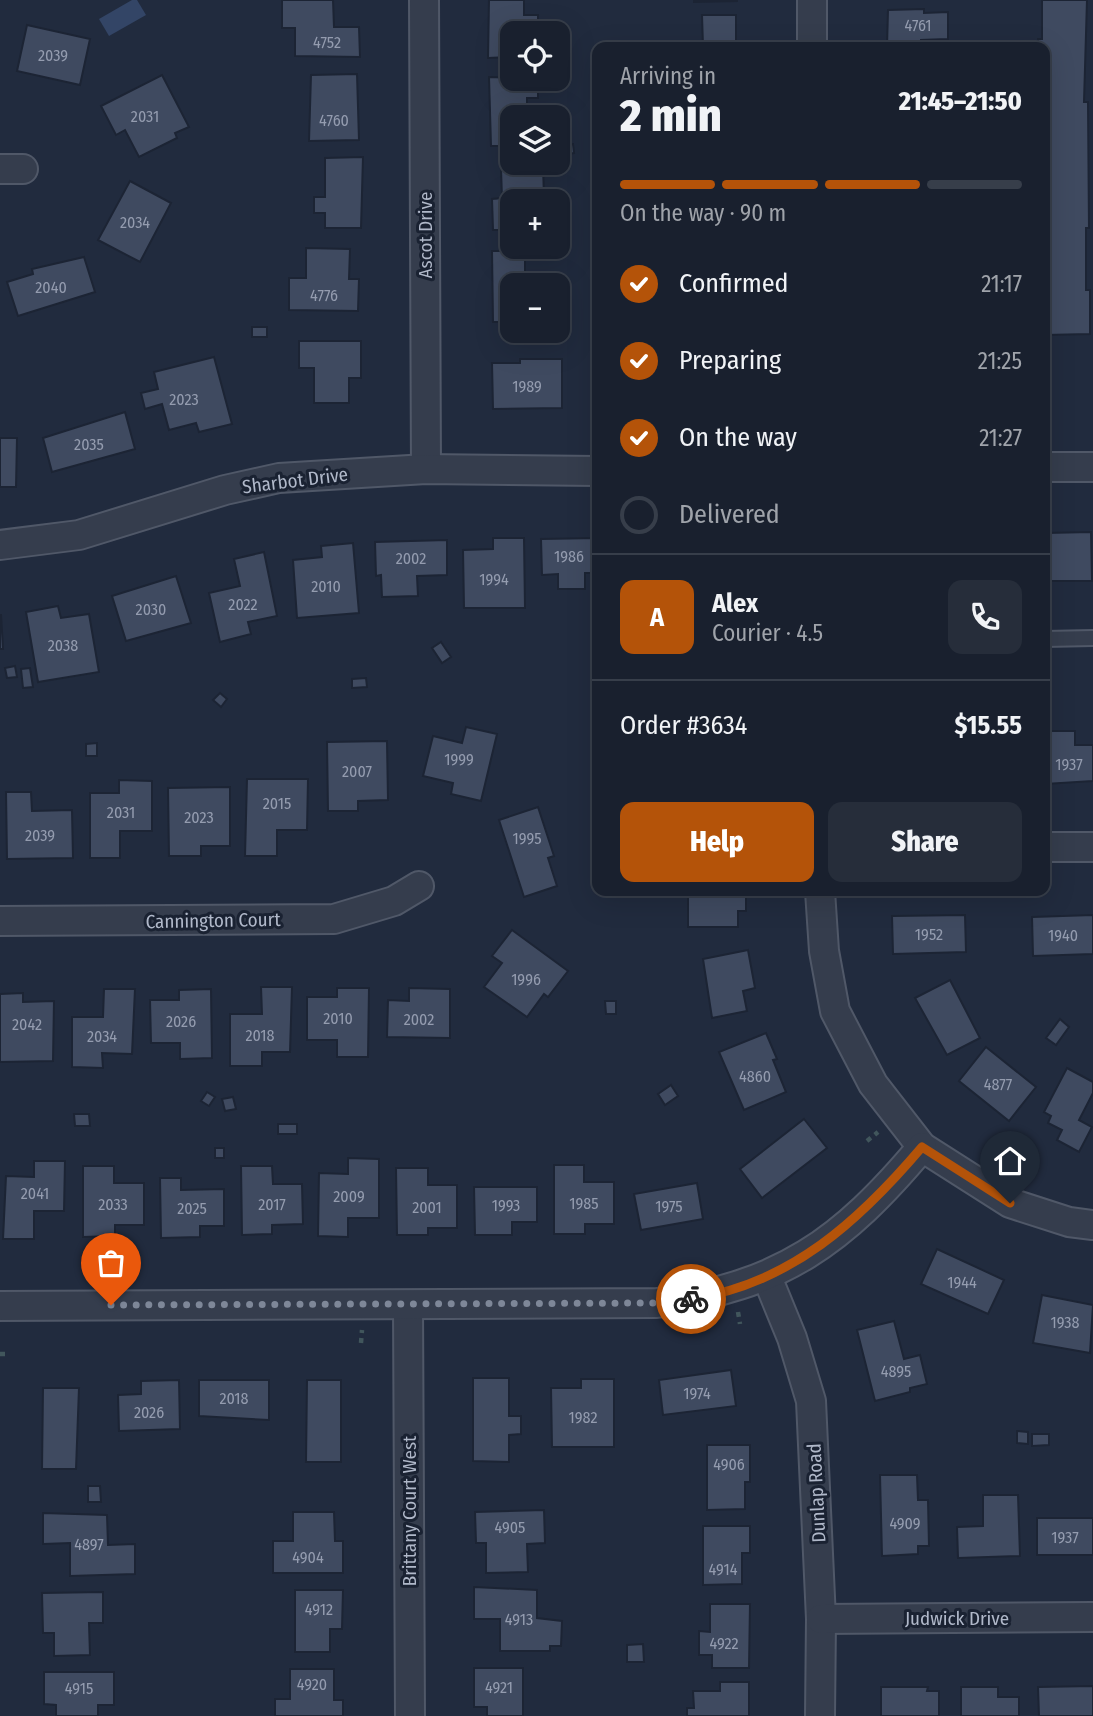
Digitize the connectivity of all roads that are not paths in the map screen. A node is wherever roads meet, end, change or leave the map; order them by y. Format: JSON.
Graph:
{"nodes":[{"id":1,"x":424,"y":0,"type":"edge"},
{"id":2,"x":812,"y":0,"type":"edge"},
{"id":3,"x":812,"y":42,"type":"edge"},
{"id":4,"x":1050,"y":467,"type":"edge"},
{"id":5,"x":1093,"y":467,"type":"edge"},
{"id":6,"x":426,"y":469,"type":"junction"},
{"id":7,"x":592,"y":471,"type":"edge"},
{"id":8,"x":0,"y":545,"type":"edge"},
{"id":9,"x":1093,"y":638,"type":"edge"},
{"id":10,"x":1050,"y":639,"type":"edge"},
{"id":11,"x":1050,"y":847,"type":"edge"},
{"id":12,"x":1093,"y":847,"type":"edge"},
{"id":13,"x":419,"y":886,"type":"dead end"},
{"id":14,"x":820,"y":896,"type":"edge"},
{"id":15,"x":0,"y":921,"type":"edge"},
{"id":16,"x":922,"y":1147,"type":"junction"},
{"id":17,"x":1093,"y":1225,"type":"edge"},
{"id":18,"x":767,"y":1277,"type":"junction"},
{"id":19,"x":0,"y":1306,"type":"edge"},
{"id":20,"x":408,"y":1306,"type":"junction"},
{"id":21,"x":1093,"y":1617,"type":"edge"},
{"id":22,"x":821,"y":1619,"type":"junction"},
{"id":23,"x":410,"y":1716,"type":"edge"},
{"id":24,"x":820,"y":1716,"type":"edge"}],
"edges":[{"from":1,"to":6,"type":"street","name":"Ascot Drive"},
{"from":2,"to":3,"type":"street"},
{"from":4,"to":5,"type":"street"},
{"from":6,"to":7,"type":"street","name":"Sharbot Drive"},
{"from":6,"to":8,"type":"street","name":"Sharbot Drive"},
{"from":9,"to":10,"type":"lane"},
{"from":11,"to":12,"type":"street"},
{"from":13,"to":15,"type":"street","name":"Cannington Court"},
{"from":14,"to":16,"type":"street"},
{"from":16,"to":17,"type":"street"},
{"from":16,"to":18,"type":"street"},
{"from":18,"to":20,"type":"street"},
{"from":18,"to":22,"type":"street","name":"Dunlap Road"},
{"from":19,"to":20,"type":"street"},
{"from":20,"to":23,"type":"street","name":"Brittany Court West"},
{"from":21,"to":22,"type":"street","name":"Judwick Drive"},
{"from":22,"to":24,"type":"street","name":"Dunlap Road"}]}
